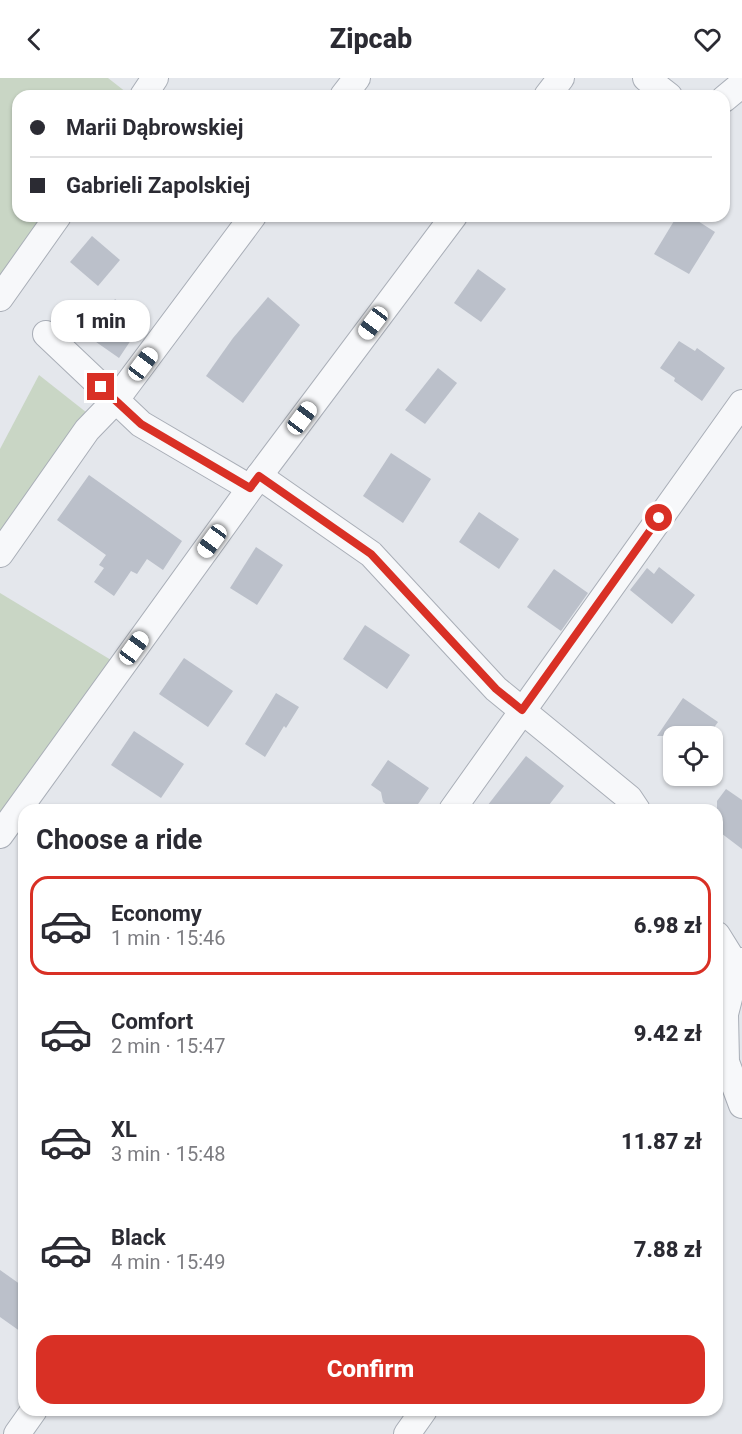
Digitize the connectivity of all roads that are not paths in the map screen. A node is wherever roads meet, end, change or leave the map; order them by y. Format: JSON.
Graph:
{"nodes":[{"id":1,"x":357,"y":78,"type":"edge"},
{"id":2,"x":561,"y":78,"type":"edge"},
{"id":3,"x":646,"y":78,"type":"edge"},
{"id":4,"x":742,"y":84,"type":"edge"},
{"id":5,"x":348,"y":90,"type":"edge"},
{"id":6,"x":552,"y":90,"type":"edge"},
{"id":7,"x":661,"y":90,"type":"edge"},
{"id":8,"x":730,"y":94,"type":"edge"},
{"id":9,"x":54,"y":222,"type":"edge"},
{"id":10,"x":249,"y":222,"type":"edge"},
{"id":11,"x":450,"y":222,"type":"edge"},
{"id":12,"x":0,"y":298,"type":"edge"},
{"id":13,"x":45,"y":334,"type":"dead end"},
{"id":14,"x":115,"y":401,"type":"junction"},
{"id":15,"x":742,"y":403,"type":"edge"},
{"id":16,"x":255,"y":482,"type":"junction"},
{"id":17,"x":0,"y":554,"type":"edge"},
{"id":18,"x":522,"y":710,"type":"junction"},
{"id":19,"x":22,"y":804,"type":"edge"},
{"id":20,"x":456,"y":804,"type":"edge"},
{"id":21,"x":633,"y":804,"type":"edge"},
{"id":22,"x":18,"y":810,"type":"edge"},
{"id":23,"x":0,"y":835,"type":"edge"},
{"id":24,"x":723,"y":943,"type":"edge"},
{"id":25,"x":740,"y":964,"type":"edge"},
{"id":26,"x":723,"y":1021,"type":"edge"},
{"id":27,"x":723,"y":1042,"type":"edge"},
{"id":28,"x":742,"y":1105,"type":"edge"},
{"id":29,"x":30,"y":1416,"type":"edge"},
{"id":30,"x":420,"y":1416,"type":"edge"},
{"id":31,"x":0,"y":1427,"type":"edge"},
{"id":32,"x":5,"y":1434,"type":"edge"},
{"id":33,"x":17,"y":1434,"type":"edge"},
{"id":34,"x":407,"y":1434,"type":"edge"}],
"edges":[{"from":1,"to":5,"type":"street"},
{"from":2,"to":6,"type":"street"},
{"from":3,"to":7,"type":"street"},
{"from":4,"to":8,"type":"street"},
{"from":9,"to":12,"type":"street"},
{"from":10,"to":14,"type":"street"},
{"from":11,"to":16,"type":"street"},
{"from":13,"to":14,"type":"street"},
{"from":14,"to":16,"type":"street"},
{"from":14,"to":17,"type":"street"},
{"from":15,"to":18,"type":"street"},
{"from":16,"to":18,"type":"street"},
{"from":16,"to":19,"type":"street"},
{"from":18,"to":20,"type":"street"},
{"from":18,"to":21,"type":"street"},
{"from":22,"to":23,"type":"street"},
{"from":24,"to":25,"type":"street"},
{"from":25,"to":26,"type":"street"},
{"from":27,"to":28,"type":"street"},
{"from":29,"to":33,"type":"street"},
{"from":30,"to":34,"type":"street"},
{"from":31,"to":32,"type":"street"}]}
